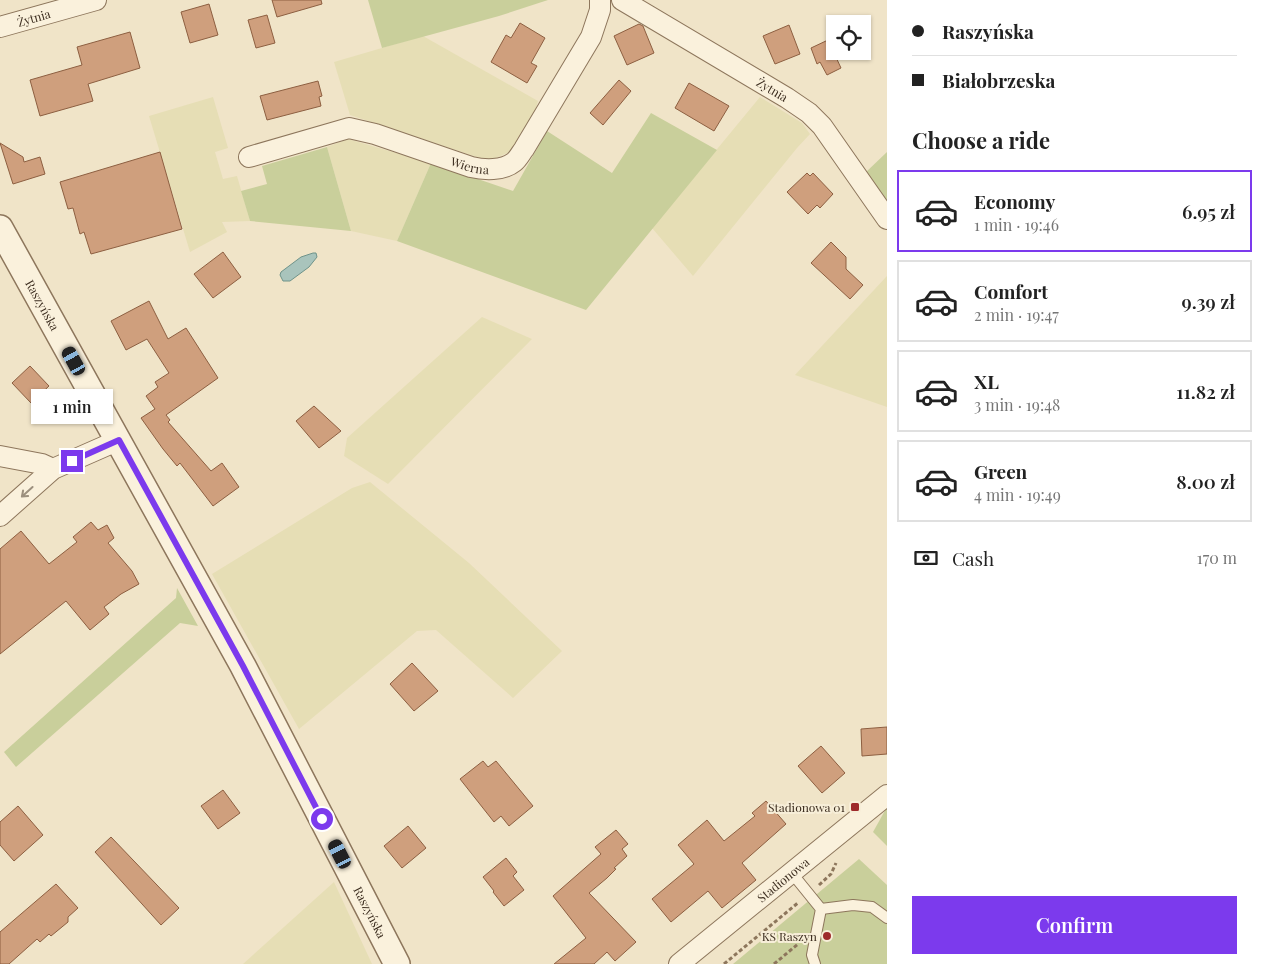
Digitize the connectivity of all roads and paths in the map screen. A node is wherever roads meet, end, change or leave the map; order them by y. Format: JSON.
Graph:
{"nodes":[{"id":1,"x":96,"y":0,"type":"edge"},
{"id":2,"x":600,"y":0,"type":"edge"},
{"id":3,"x":622,"y":0,"type":"edge"},
{"id":4,"x":0,"y":27,"type":"edge"},
{"id":5,"x":249,"y":157,"type":"dead end"},
{"id":6,"x":887,"y":219,"type":"edge"},
{"id":7,"x":0,"y":228,"type":"edge"},
{"id":8,"x":119,"y":440,"type":"junction"},
{"id":9,"x":0,"y":456,"type":"edge"},
{"id":10,"x":54,"y":469,"type":"junction"},
{"id":11,"x":0,"y":516,"type":"edge"},
{"id":12,"x":887,"y":795,"type":"edge"},
{"id":13,"x":791,"y":872,"type":"junction"},
{"id":14,"x":821,"y":910,"type":"junction"},
{"id":15,"x":887,"y":918,"type":"edge"},
{"id":16,"x":801,"y":938,"type":"dead end"},
{"id":17,"x":397,"y":964,"type":"edge"},
{"id":18,"x":679,"y":964,"type":"edge"},
{"id":19,"x":774,"y":964,"type":"edge"},
{"id":20,"x":815,"y":964,"type":"edge"}],
"edges":[{"from":1,"to":4,"type":"street","name":"Żytnia"},
{"from":2,"to":5,"type":"street","name":"Wierna"},
{"from":3,"to":6,"type":"street","name":"Żytnia"},
{"from":7,"to":8,"type":"street","name":"Raszyńska"},
{"from":8,"to":10,"type":"street"},
{"from":8,"to":17,"type":"street","name":"Raszyńska"},
{"from":9,"to":10,"type":"street"},
{"from":10,"to":11,"type":"street","one_way":true},
{"from":12,"to":13,"type":"street","name":"Stadionowa"},
{"from":13,"to":14,"type":"lane"},
{"from":13,"to":18,"type":"street","name":"Stadionowa"},
{"from":14,"to":15,"type":"lane"},
{"from":14,"to":20,"type":"lane"},
{"from":16,"to":19,"type":"path"}]}
